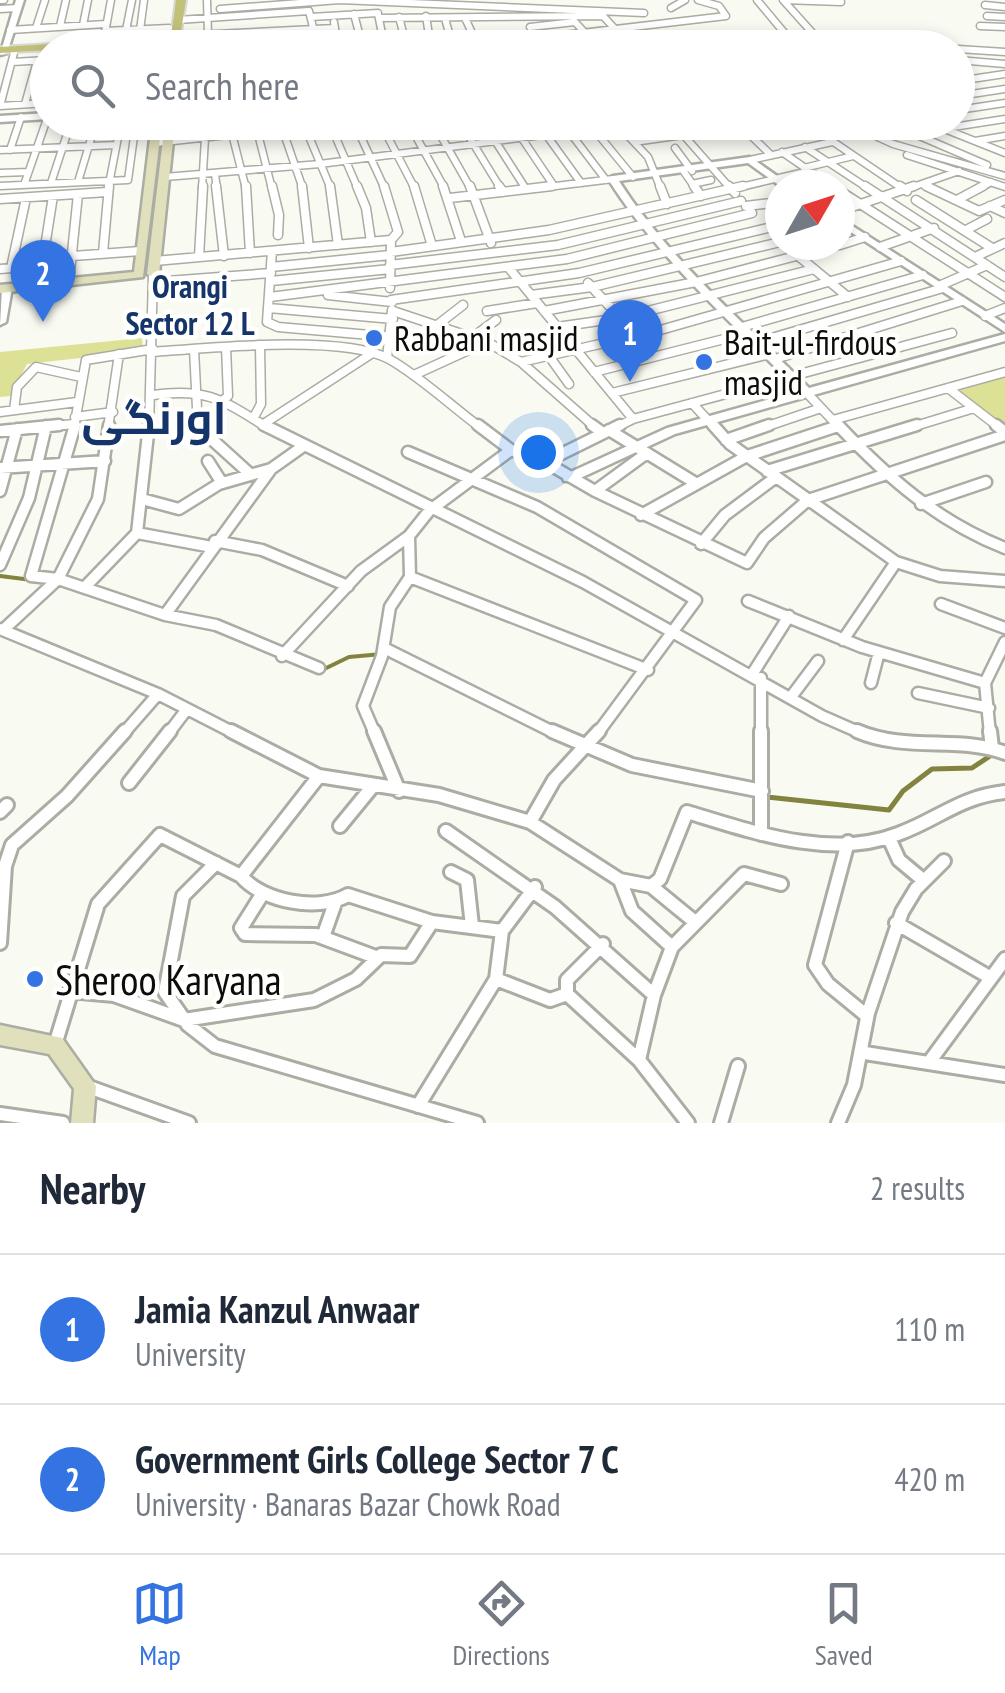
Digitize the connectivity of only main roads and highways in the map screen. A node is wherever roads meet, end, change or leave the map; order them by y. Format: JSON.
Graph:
{"nodes":[{"id":1,"x":177,"y":0,"type":"edge"},
{"id":2,"x":173,"y":30,"type":"edge"},
{"id":3,"x":161,"y":142,"type":"joint"},
{"id":4,"x":150,"y":273,"type":"junction"},
{"id":5,"x":4,"y":289,"type":"edge"},
{"id":6,"x":0,"y":1034,"type":"edge"},
{"id":7,"x":82,"y":1123,"type":"edge"}],
"edges":[{"from":1,"to":2,"type":"main road"},
{"from":3,"to":4,"type":"main road"},
{"from":3,"to":4,"type":"main road"},
{"from":4,"to":5,"type":"main road"},
{"from":6,"to":7,"type":"main road"}]}
